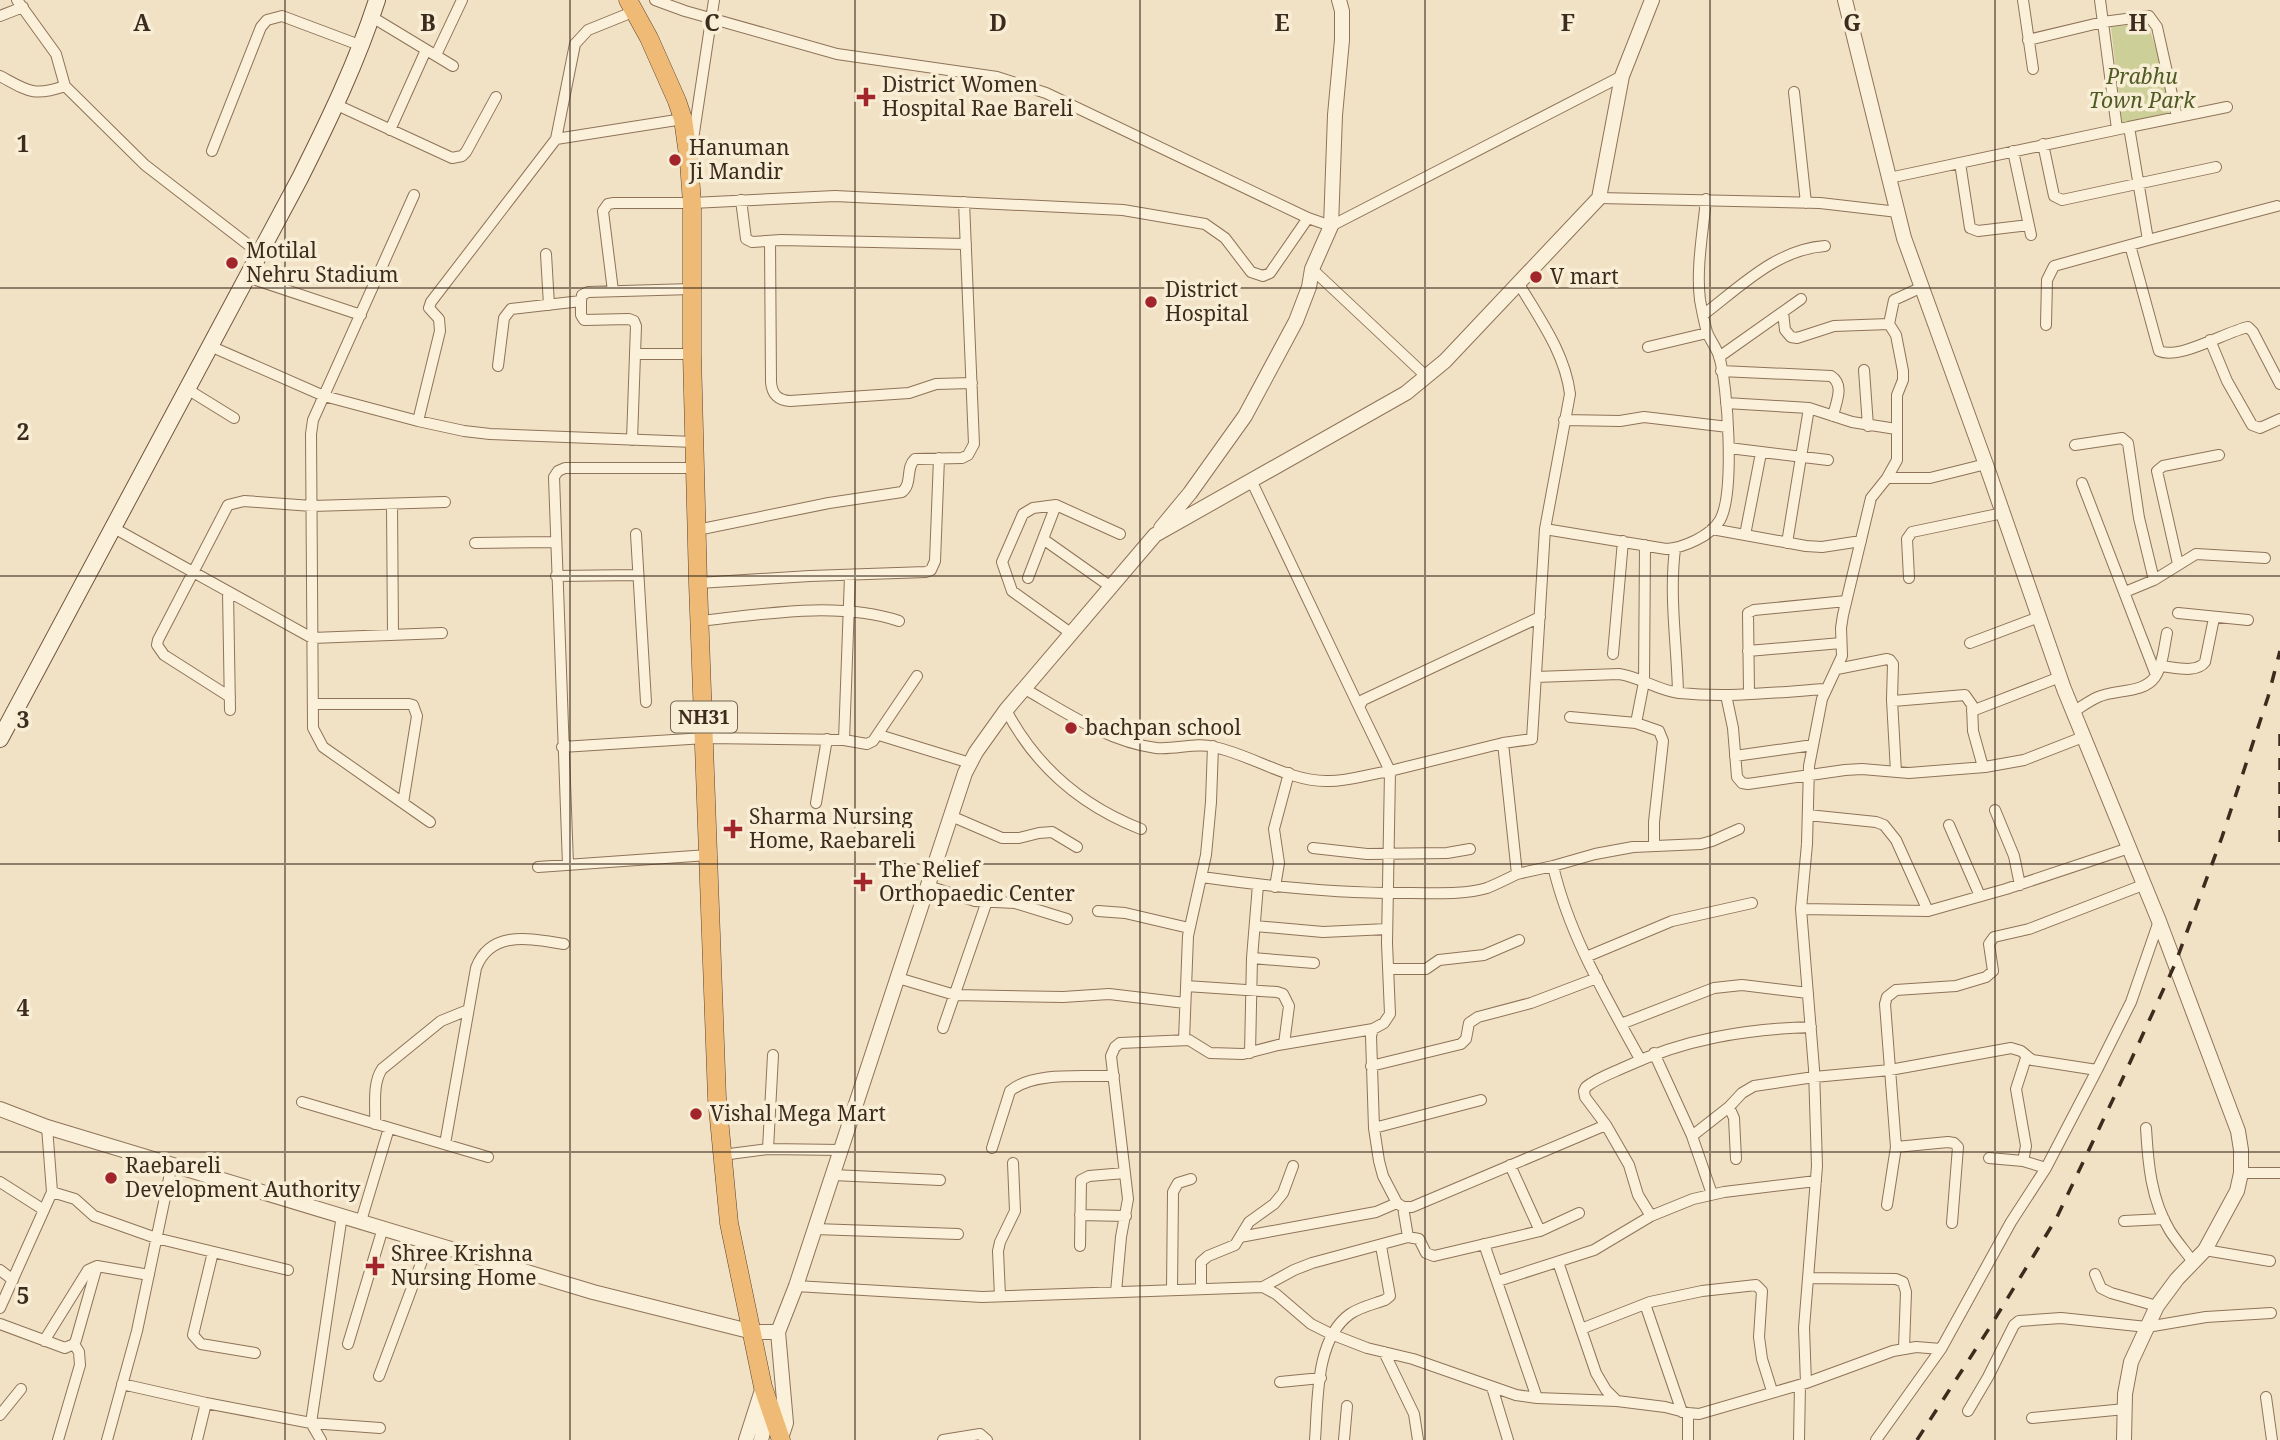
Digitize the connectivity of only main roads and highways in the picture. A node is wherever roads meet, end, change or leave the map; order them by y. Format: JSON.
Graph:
{"nodes":[{"id":1,"x":377,"y":0,"type":"edge"},
{"id":2,"x":631,"y":5,"type":"edge"},
{"id":3,"x":0,"y":739,"type":"edge"},
{"id":4,"x":781,"y":1439,"type":"edge"}],
"edges":[{"from":1,"to":3,"type":"main road"},
{"from":2,"to":4,"type":"highway","number":"NH31"}]}
